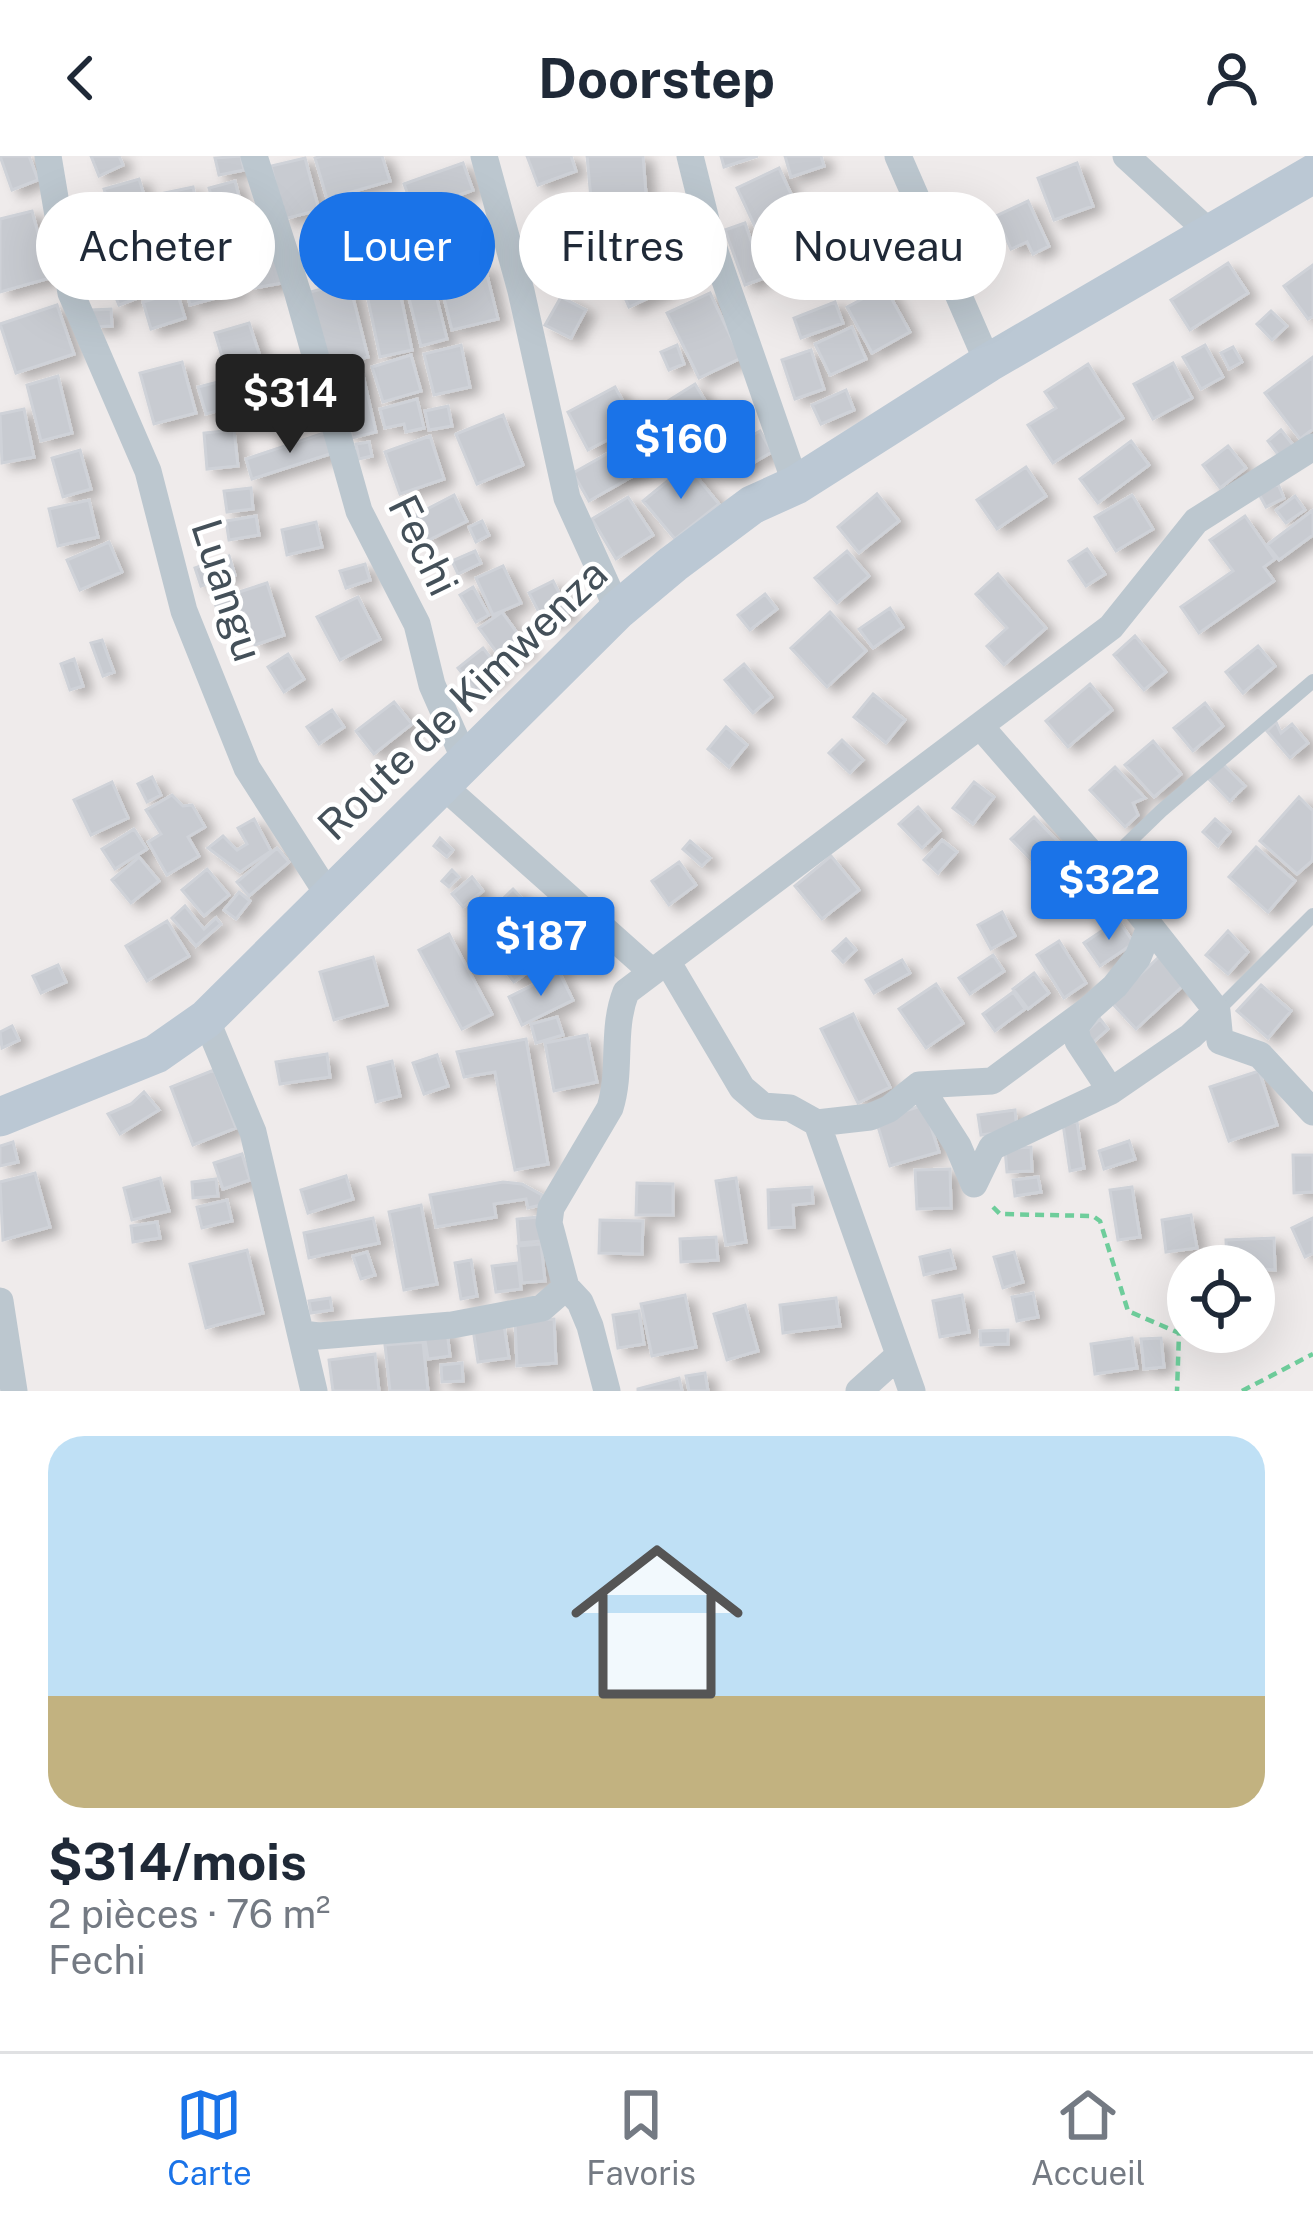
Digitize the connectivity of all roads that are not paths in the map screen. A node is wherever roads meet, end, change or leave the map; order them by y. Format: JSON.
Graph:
{"nodes":[{"id":1,"x":48,"y":156,"type":"edge"},
{"id":2,"x":254,"y":156,"type":"edge"},
{"id":3,"x":484,"y":156,"type":"edge"},
{"id":4,"x":690,"y":156,"type":"edge"},
{"id":5,"x":898,"y":156,"type":"edge"},
{"id":6,"x":1126,"y":156,"type":"edge"},
{"id":7,"x":1313,"y":174,"type":"edge"},
{"id":8,"x":1210,"y":233,"type":"junction"},
{"id":9,"x":988,"y":363,"type":"junction"},
{"id":10,"x":1313,"y":447,"type":"edge"},
{"id":11,"x":796,"y":485,"type":"junction"},
{"id":12,"x":618,"y":610,"type":"junction"},
{"id":13,"x":1313,"y":681,"type":"edge"},
{"id":14,"x":981,"y":727,"type":"junction"},
{"id":15,"x":453,"y":772,"type":"junction"},
{"id":16,"x":1103,"y":867,"type":"junction"},
{"id":17,"x":329,"y":896,"type":"junction"},
{"id":18,"x":1313,"y":915,"type":"edge"},
{"id":19,"x":1150,"y":927,"type":"junction"},
{"id":20,"x":659,"y":966,"type":"junction"},
{"id":21,"x":1088,"y":1010,"type":"junction"},
{"id":22,"x":1217,"y":1011,"type":"junction"},
{"id":23,"x":206,"y":1019,"type":"junction"},
{"id":24,"x":920,"y":1085,"type":"junction"},
{"id":25,"x":1111,"y":1091,"type":"junction"},
{"id":26,"x":1313,"y":1112,"type":"edge"},
{"id":27,"x":0,"y":1117,"type":"edge"},
{"id":28,"x":817,"y":1124,"type":"junction"},
{"id":29,"x":566,"y":1287,"type":"junction"},
{"id":30,"x":0,"y":1300,"type":"edge"},
{"id":31,"x":302,"y":1334,"type":"junction"},
{"id":32,"x":898,"y":1357,"type":"junction"},
{"id":33,"x":14,"y":1391,"type":"edge"},
{"id":34,"x":314,"y":1391,"type":"edge"},
{"id":35,"x":607,"y":1391,"type":"edge"},
{"id":36,"x":859,"y":1391,"type":"edge"},
{"id":37,"x":912,"y":1391,"type":"edge"}],
"edges":[{"from":1,"to":17,"type":"street","name":"Luangu"},
{"from":2,"to":15,"type":"street","name":"Fechi"},
{"from":3,"to":12,"type":"street"},
{"from":4,"to":11,"type":"street"},
{"from":5,"to":9,"type":"street"},
{"from":6,"to":8,"type":"street"},
{"from":7,"to":8,"type":"street","name":"Route de Kimwenza"},
{"from":8,"to":9,"type":"street","name":"Route de Kimwenza"},
{"from":9,"to":11,"type":"street","name":"Route de Kimwenza"},
{"from":10,"to":14,"type":"street"},
{"from":11,"to":12,"type":"street","name":"Route de Kimwenza"},
{"from":12,"to":15,"type":"street","name":"Route de Kimwenza"},
{"from":13,"to":16,"type":"lane"},
{"from":14,"to":16,"type":"street"},
{"from":14,"to":20,"type":"street"},
{"from":15,"to":17,"type":"street","name":"Route de Kimwenza"},
{"from":15,"to":20,"type":"street"},
{"from":16,"to":19,"type":"street"},
{"from":17,"to":23,"type":"street","name":"Route de Kimwenza"},
{"from":18,"to":22,"type":"lane"},
{"from":19,"to":21,"type":"street"},
{"from":19,"to":22,"type":"street"},
{"from":20,"to":28,"type":"street"},
{"from":20,"to":29,"type":"street"},
{"from":21,"to":24,"type":"street"},
{"from":21,"to":25,"type":"street"},
{"from":22,"to":25,"type":"street"},
{"from":22,"to":26,"type":"street"},
{"from":23,"to":27,"type":"street","name":"Route de Kimwenza"},
{"from":23,"to":31,"type":"street"},
{"from":24,"to":25,"type":"street"},
{"from":24,"to":28,"type":"street"},
{"from":28,"to":32,"type":"street"},
{"from":29,"to":31,"type":"street"},
{"from":29,"to":35,"type":"street"},
{"from":30,"to":33,"type":"street"},
{"from":31,"to":34,"type":"street"},
{"from":32,"to":36,"type":"street"},
{"from":32,"to":37,"type":"street"}]}
